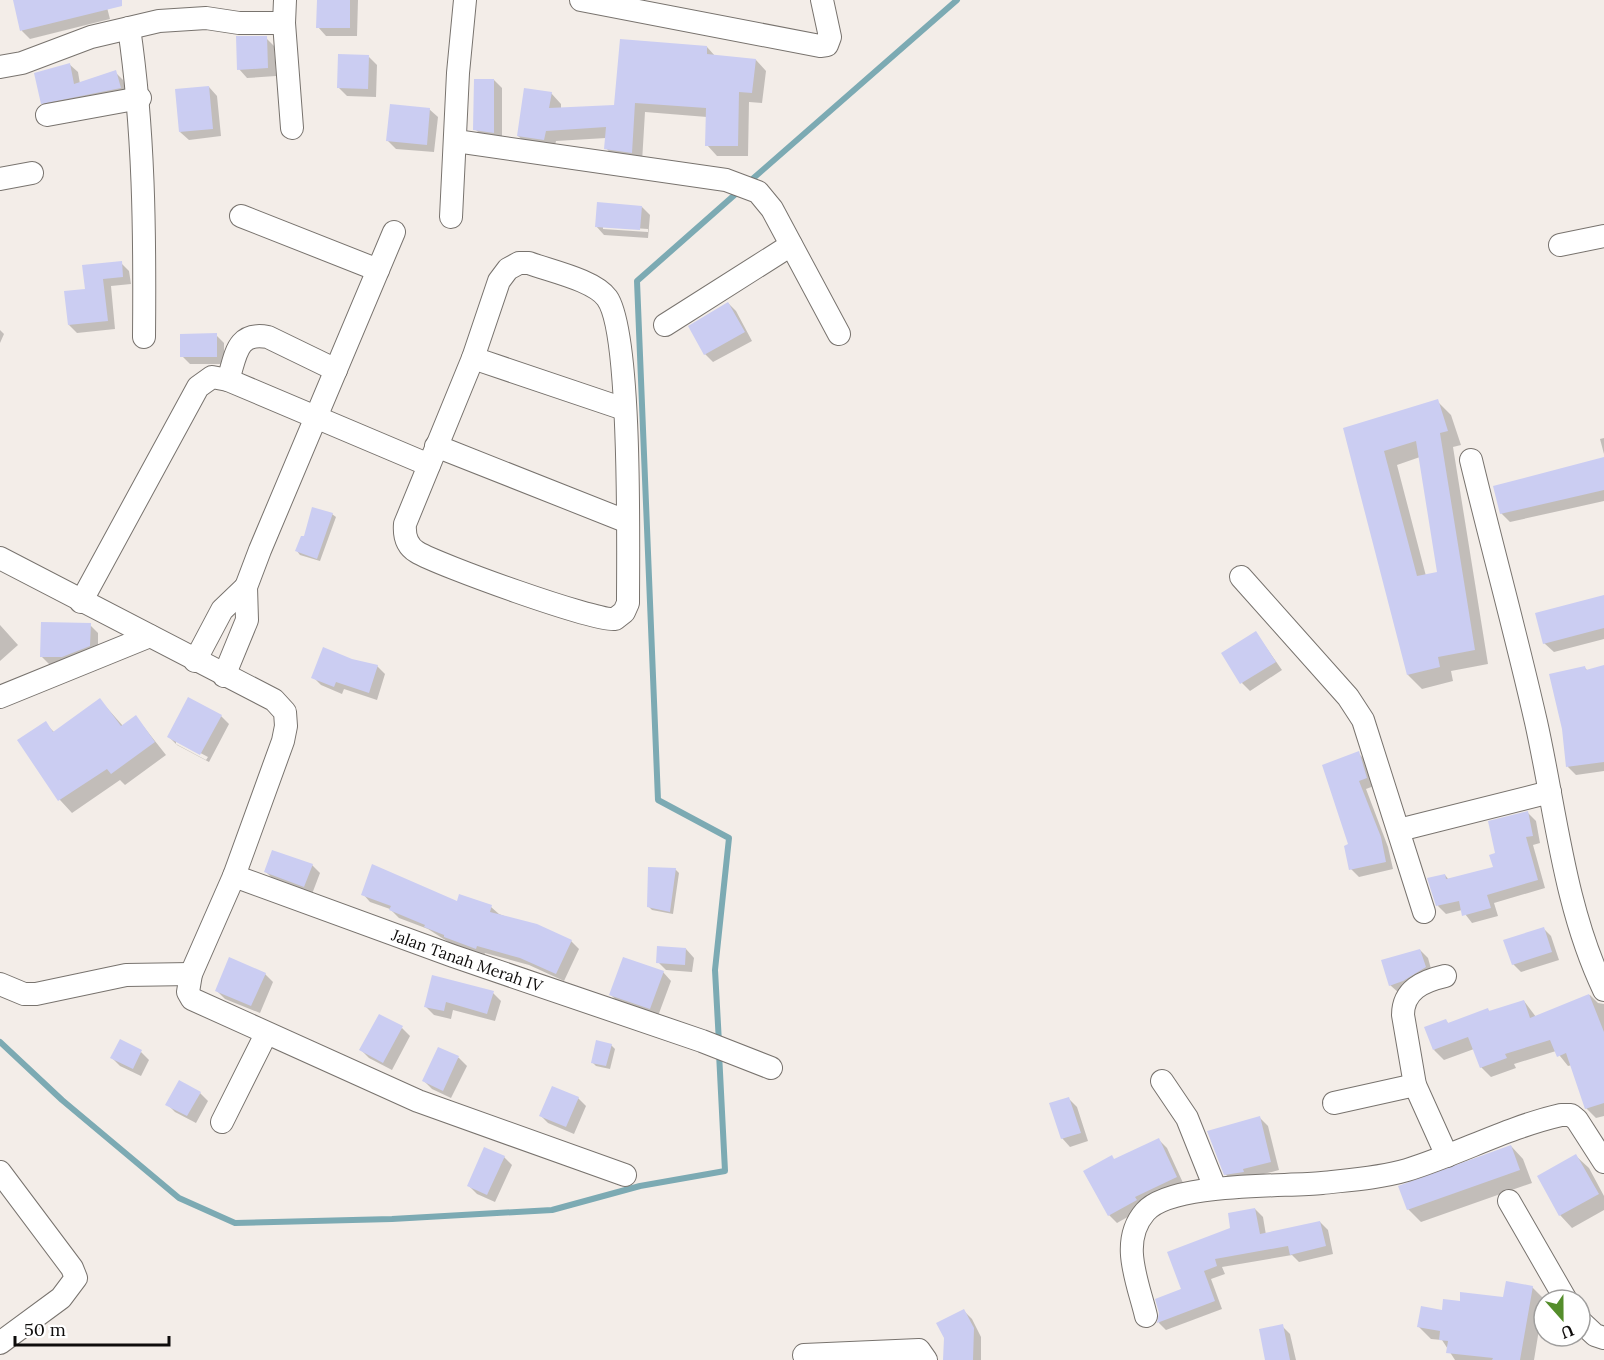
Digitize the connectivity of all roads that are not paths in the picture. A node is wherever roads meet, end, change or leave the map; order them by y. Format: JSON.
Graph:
{"nodes":[{"id":1,"x":285,"y":0,"type":"edge"},
{"id":2,"x":465,"y":0,"type":"edge"},
{"id":3,"x":581,"y":0,"type":"edge"},
{"id":4,"x":822,"y":0,"type":"edge"},
{"id":5,"x":284,"y":23,"type":"junction"},
{"id":6,"x":129,"y":27,"type":"junction"},
{"id":7,"x":0,"y":67,"type":"edge"},
{"id":8,"x":140,"y":98,"type":"junction"},
{"id":9,"x":47,"y":116,"type":"dead end"},
{"id":10,"x":292,"y":128,"type":"dead end"},
{"id":11,"x":456,"y":141,"type":"junction"},
{"id":12,"x":32,"y":173,"type":"dead end"},
{"id":13,"x":0,"y":179,"type":"edge"},
{"id":14,"x":241,"y":216,"type":"dead end"},
{"id":15,"x":451,"y":217,"type":"dead end"},
{"id":16,"x":394,"y":232,"type":"dead end"},
{"id":17,"x":1604,"y":236,"type":"edge"},
{"id":18,"x":1560,"y":244,"type":"dead end"},
{"id":19,"x":791,"y":245,"type":"junction"},
{"id":20,"x":378,"y":270,"type":"junction"},
{"id":21,"x":665,"y":325,"type":"dead end"},
{"id":22,"x":840,"y":334,"type":"dead end"},
{"id":23,"x":144,"y":337,"type":"dead end"},
{"id":24,"x":472,"y":358,"type":"junction"},
{"id":25,"x":336,"y":370,"type":"junction"},
{"id":26,"x":228,"y":380,"type":"junction"},
{"id":27,"x":624,"y":409,"type":"junction"},
{"id":28,"x":315,"y":419,"type":"junction"},
{"id":29,"x":433,"y":456,"type":"junction"},
{"id":30,"x":1472,"y":460,"type":"dead end"},
{"id":31,"x":628,"y":522,"type":"junction"},
{"id":32,"x":0,"y":558,"type":"edge"},
{"id":33,"x":1241,"y":577,"type":"dead end"},
{"id":34,"x":246,"y":587,"type":"junction"},
{"id":35,"x":81,"y":602,"type":"junction"},
{"id":36,"x":150,"y":636,"type":"junction"},
{"id":37,"x":195,"y":661,"type":"junction"},
{"id":38,"x":224,"y":676,"type":"junction"},
{"id":39,"x":0,"y":697,"type":"edge"},
{"id":40,"x":1550,"y":792,"type":"junction"},
{"id":41,"x":1399,"y":830,"type":"junction"},
{"id":42,"x":234,"y":876,"type":"junction"},
{"id":43,"x":1425,"y":912,"type":"dead end"},
{"id":44,"x":191,"y":974,"type":"junction"},
{"id":45,"x":1445,"y":976,"type":"dead end"},
{"id":46,"x":0,"y":984,"type":"edge"},
{"id":47,"x":1604,"y":990,"type":"edge"},
{"id":48,"x":266,"y":1034,"type":"junction"},
{"id":49,"x":771,"y":1068,"type":"dead end"},
{"id":50,"x":1162,"y":1081,"type":"dead end"},
{"id":51,"x":1415,"y":1085,"type":"junction"},
{"id":52,"x":1334,"y":1103,"type":"dead end"},
{"id":53,"x":222,"y":1122,"type":"dead end"},
{"id":54,"x":1447,"y":1156,"type":"junction"},
{"id":55,"x":1604,"y":1162,"type":"edge"},
{"id":56,"x":0,"y":1172,"type":"edge"},
{"id":57,"x":625,"y":1175,"type":"dead end"},
{"id":58,"x":1215,"y":1188,"type":"junction"},
{"id":59,"x":1509,"y":1202,"type":"dead end"},
{"id":60,"x":1559,"y":1288,"type":"edge"},
{"id":61,"x":1146,"y":1316,"type":"dead end"},
{"id":62,"x":0,"y":1342,"type":"edge"},
{"id":63,"x":804,"y":1355,"type":"dead end"},
{"id":64,"x":926,"y":1360,"type":"edge"}],
"edges":[{"from":1,"to":5,"type":"street"},
{"from":2,"to":11,"type":"street"},
{"from":3,"to":4,"type":"street"},
{"from":5,"to":6,"type":"street"},
{"from":5,"to":10,"type":"street"},
{"from":6,"to":7,"type":"street"},
{"from":6,"to":8,"type":"street"},
{"from":8,"to":9,"type":"street"},
{"from":8,"to":23,"type":"street"},
{"from":11,"to":15,"type":"street"},
{"from":11,"to":19,"type":"street"},
{"from":12,"to":13,"type":"street"},
{"from":14,"to":20,"type":"street"},
{"from":16,"to":20,"type":"street"},
{"from":17,"to":18,"type":"street"},
{"from":19,"to":21,"type":"street"},
{"from":19,"to":22,"type":"street"},
{"from":20,"to":25,"type":"street"},
{"from":24,"to":27,"type":"street"},
{"from":24,"to":27,"type":"street"},
{"from":24,"to":29,"type":"street"},
{"from":25,"to":26,"type":"street"},
{"from":25,"to":28,"type":"street"},
{"from":26,"to":28,"type":"street"},
{"from":26,"to":35,"type":"street"},
{"from":27,"to":31,"type":"street"},
{"from":28,"to":29,"type":"street"},
{"from":28,"to":34,"type":"street"},
{"from":29,"to":31,"type":"street"},
{"from":29,"to":31,"type":"street"},
{"from":30,"to":40,"type":"street"},
{"from":32,"to":35,"type":"street"},
{"from":33,"to":41,"type":"street"},
{"from":34,"to":37,"type":"street"},
{"from":34,"to":38,"type":"street"},
{"from":35,"to":36,"type":"street"},
{"from":36,"to":37,"type":"street"},
{"from":36,"to":39,"type":"street"},
{"from":37,"to":38,"type":"street"},
{"from":38,"to":42,"type":"street"},
{"from":40,"to":41,"type":"street"},
{"from":40,"to":47,"type":"street"},
{"from":41,"to":43,"type":"street"},
{"from":42,"to":44,"type":"street"},
{"from":42,"to":49,"type":"street","name":"Jalan Tanah Merah IV"},
{"from":44,"to":46,"type":"street"},
{"from":44,"to":48,"type":"street"},
{"from":45,"to":51,"type":"street"},
{"from":48,"to":53,"type":"street"},
{"from":48,"to":57,"type":"street"},
{"from":50,"to":58,"type":"street"},
{"from":51,"to":52,"type":"street"},
{"from":51,"to":54,"type":"street"},
{"from":54,"to":55,"type":"street"},
{"from":54,"to":58,"type":"street"},
{"from":56,"to":62,"type":"street"},
{"from":58,"to":61,"type":"street"},
{"from":59,"to":60,"type":"street"},
{"from":63,"to":64,"type":"street"}]}
